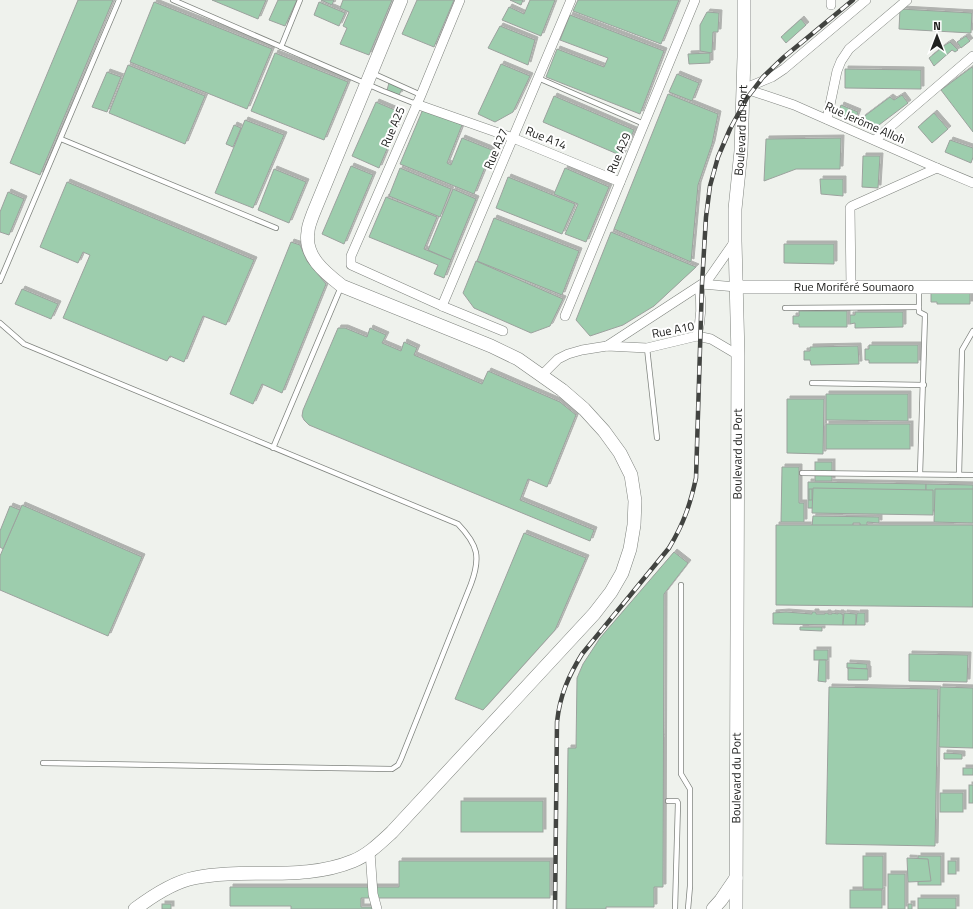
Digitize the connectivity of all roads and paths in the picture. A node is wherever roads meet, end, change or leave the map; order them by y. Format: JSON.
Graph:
{"nodes":[{"id":1,"x":119,"y":0,"type":"edge"},
{"id":2,"x":172,"y":0,"type":"edge"},
{"id":3,"x":300,"y":0,"type":"edge"},
{"id":4,"x":402,"y":0,"type":"edge"},
{"id":5,"x":460,"y":0,"type":"edge"},
{"id":6,"x":571,"y":0,"type":"edge"},
{"id":7,"x":695,"y":0,"type":"edge"},
{"id":8,"x":744,"y":0,"type":"edge"},
{"id":9,"x":866,"y":0,"type":"edge"},
{"id":10,"x":907,"y":0,"type":"edge"},
{"id":11,"x":281,"y":47,"type":"junction"},
{"id":12,"x":973,"y":56,"type":"edge"},
{"id":13,"x":538,"y":78,"type":"junction"},
{"id":14,"x":370,"y":79,"type":"junction"},
{"id":15,"x":744,"y":88,"type":"junction"},
{"id":16,"x":421,"y":95,"type":"junction"},
{"id":17,"x":416,"y":104,"type":"junction"},
{"id":18,"x":827,"y":119,"type":"junction"},
{"id":19,"x":644,"y":124,"type":"junction"},
{"id":20,"x":513,"y":138,"type":"junction"},
{"id":21,"x":60,"y":139,"type":"junction"},
{"id":22,"x":875,"y":140,"type":"junction"},
{"id":23,"x":937,"y":168,"type":"junction"},
{"id":24,"x":620,"y":182,"type":"junction"},
{"id":25,"x":973,"y":183,"type":"edge"},
{"id":26,"x":276,"y":228,"type":"dead end"},
{"id":27,"x":735,"y":241,"type":"junction"},
{"id":28,"x":0,"y":281,"type":"edge"},
{"id":29,"x":342,"y":286,"type":"junction"},
{"id":30,"x":702,"y":286,"type":"junction"},
{"id":31,"x":918,"y":286,"type":"junction"},
{"id":32,"x":736,"y":287,"type":"junction"},
{"id":33,"x":851,"y":287,"type":"junction"},
{"id":34,"x":973,"y":287,"type":"edge"},
{"id":35,"x":442,"y":306,"type":"junction"},
{"id":36,"x":918,"y":307,"type":"junction"},
{"id":37,"x":785,"y":308,"type":"dead end"},
{"id":38,"x":565,"y":316,"type":"dead end"},
{"id":39,"x":0,"y":324,"type":"edge"},
{"id":40,"x":503,"y":331,"type":"dead end"},
{"id":41,"x":973,"y":331,"type":"edge"},
{"id":42,"x":697,"y":336,"type":"junction"},
{"id":43,"x":607,"y":346,"type":"junction"},
{"id":44,"x":647,"y":348,"type":"junction"},
{"id":45,"x":738,"y":355,"type":"junction"},
{"id":46,"x":542,"y":375,"type":"junction"},
{"id":47,"x":812,"y":383,"type":"dead end"},
{"id":48,"x":924,"y":384,"type":"junction"},
{"id":49,"x":658,"y":438,"type":"dead end"},
{"id":50,"x":273,"y":448,"type":"junction"},
{"id":51,"x":802,"y":473,"type":"dead end"},
{"id":52,"x":920,"y":474,"type":"junction"},
{"id":53,"x":959,"y":474,"type":"junction"},
{"id":54,"x":973,"y":475,"type":"edge"},
{"id":55,"x":681,"y":585,"type":"dead end"},
{"id":56,"x":43,"y":763,"type":"dead end"},
{"id":57,"x":668,"y":801,"type":"dead end"},
{"id":58,"x":370,"y":852,"type":"junction"},
{"id":59,"x":736,"y":878,"type":"junction"},
{"id":60,"x":135,"y":909,"type":"edge"},
{"id":61,"x":377,"y":909,"type":"edge"},
{"id":62,"x":675,"y":909,"type":"edge"},
{"id":63,"x":688,"y":909,"type":"edge"},
{"id":64,"x":713,"y":909,"type":"edge"},
{"id":65,"x":736,"y":909,"type":"edge"}],
"edges":[{"from":1,"to":21,"type":"lane"},
{"from":2,"to":11,"type":"lane"},
{"from":3,"to":11,"type":"lane"},
{"from":4,"to":14,"type":"street"},
{"from":5,"to":16,"type":"street","name":"Rue A25"},
{"from":6,"to":13,"type":"street","name":"Rue A27"},
{"from":7,"to":19,"type":"street","name":"Rue A29"},
{"from":8,"to":15,"type":"street","name":"Boulevard du Port"},
{"from":9,"to":15,"type":"street"},
{"from":10,"to":18,"type":"street"},
{"from":11,"to":14,"type":"lane"},
{"from":12,"to":22,"type":"street"},
{"from":13,"to":19,"type":"lane"},
{"from":13,"to":20,"type":"street","name":"Rue A27"},
{"from":14,"to":16,"type":"lane"},
{"from":14,"to":17,"type":"lane"},
{"from":14,"to":29,"type":"street"},
{"from":15,"to":18,"type":"street","name":"Rue Jerôme Alloh"},
{"from":15,"to":27,"type":"street","name":"Boulevard du Port"},
{"from":16,"to":17,"type":"street","name":"Rue A25"},
{"from":17,"to":20,"type":"street","name":"Rue A14"},
{"from":17,"to":35,"type":"street","name":"Rue A25"},
{"from":18,"to":22,"type":"street","name":"Rue Jerôme Alloh"},
{"from":19,"to":24,"type":"street","name":"Rue A29"},
{"from":20,"to":24,"type":"street","name":"Rue A14"},
{"from":20,"to":35,"type":"street","name":"Rue A27"},
{"from":21,"to":26,"type":"lane"},
{"from":21,"to":28,"type":"lane"},
{"from":22,"to":23,"type":"street","name":"Rue Jerôme Alloh"},
{"from":23,"to":25,"type":"street","name":"Rue Jerôme Alloh"},
{"from":23,"to":33,"type":"street"},
{"from":24,"to":38,"type":"street","name":"Rue A29"},
{"from":27,"to":30,"type":"street","name":"Rue A10"},
{"from":27,"to":32,"type":"street","name":"Boulevard du Port"},
{"from":29,"to":46,"type":"street"},
{"from":29,"to":50,"type":"lane"},
{"from":30,"to":32,"type":"street"},
{"from":30,"to":42,"type":"street"},
{"from":30,"to":43,"type":"street","name":"Rue A10"},
{"from":31,"to":33,"type":"street","name":"Rue Moriféré Soumaoro"},
{"from":31,"to":34,"type":"street","name":"Rue Moriféré Soumaoro"},
{"from":31,"to":36,"type":"lane"},
{"from":32,"to":33,"type":"street","name":"Rue Moriféré Soumaoro"},
{"from":32,"to":45,"type":"street","name":"Boulevard du Port"},
{"from":35,"to":40,"type":"street"},
{"from":36,"to":37,"type":"lane"},
{"from":36,"to":48,"type":"lane"},
{"from":39,"to":50,"type":"lane"},
{"from":41,"to":53,"type":"lane"},
{"from":42,"to":44,"type":"street","name":"Rue A10"},
{"from":42,"to":45,"type":"street","name":"Rue A10"},
{"from":43,"to":44,"type":"street","name":"Rue A10"},
{"from":43,"to":46,"type":"street","name":"Rue A10"},
{"from":44,"to":49,"type":"lane"},
{"from":45,"to":59,"type":"street","name":"Boulevard du Port"},
{"from":46,"to":58,"type":"street"},
{"from":47,"to":48,"type":"lane"},
{"from":48,"to":52,"type":"lane"},
{"from":50,"to":56,"type":"lane"},
{"from":51,"to":52,"type":"lane"},
{"from":52,"to":53,"type":"lane"},
{"from":53,"to":54,"type":"lane"},
{"from":55,"to":63,"type":"lane"},
{"from":57,"to":62,"type":"lane"},
{"from":58,"to":60,"type":"street"},
{"from":58,"to":61,"type":"street"},
{"from":59,"to":64,"type":"street"},
{"from":59,"to":65,"type":"street","name":"Boulevard du Port"}]}
